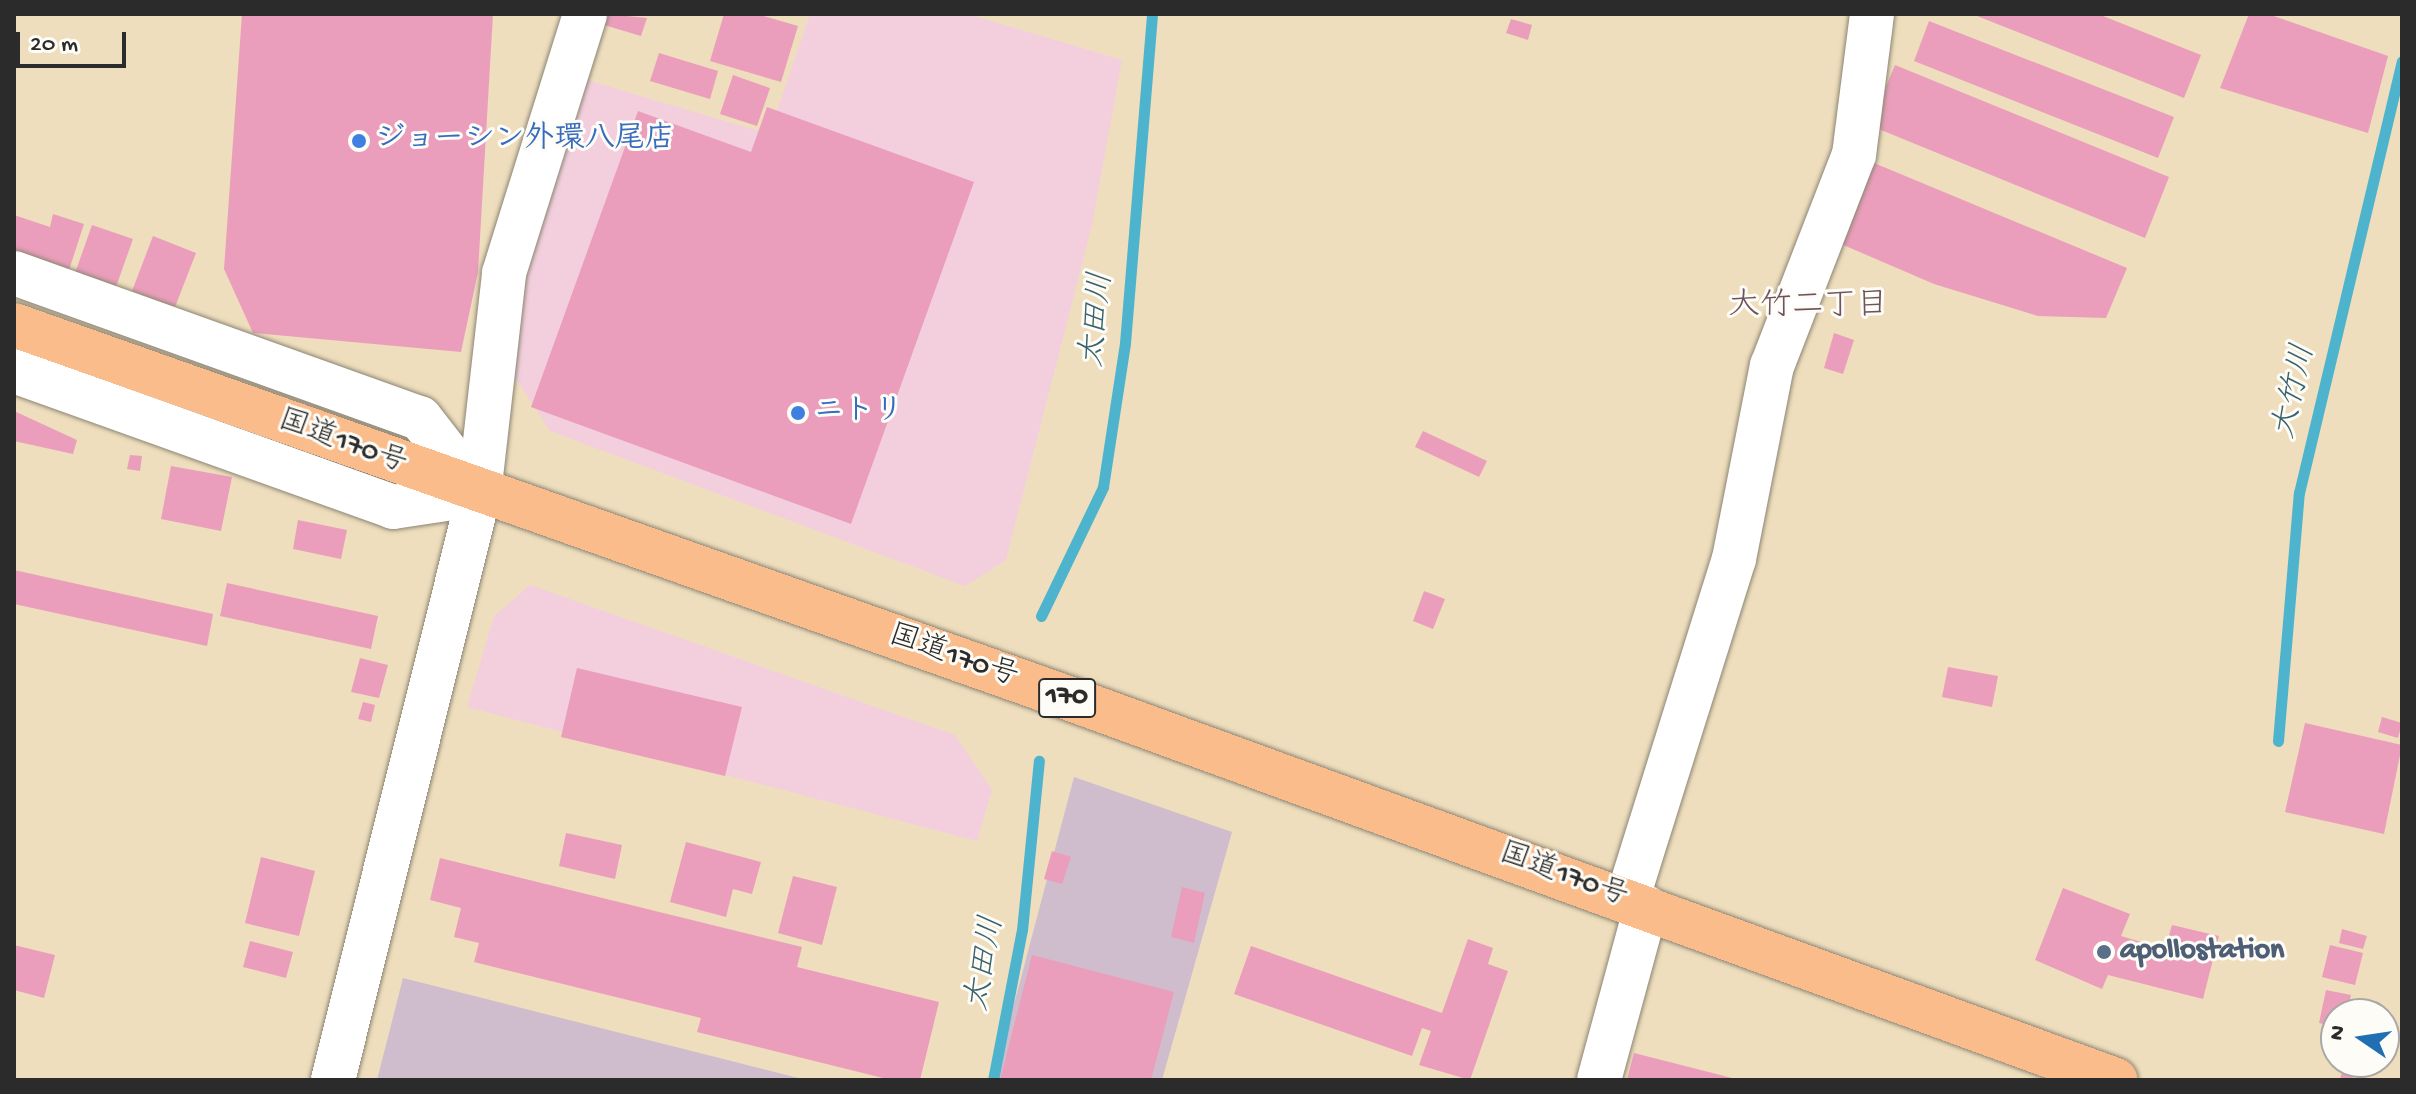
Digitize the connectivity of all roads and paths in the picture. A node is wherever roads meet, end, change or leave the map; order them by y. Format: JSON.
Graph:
{"nodes":[{"id":1,"x":585,"y":14,"type":"edge"},
{"id":2,"x":1872,"y":14,"type":"edge"},
{"id":3,"x":14,"y":273,"type":"edge"},
{"id":4,"x":14,"y":325,"type":"edge"},
{"id":5,"x":14,"y":371,"type":"edge"},
{"id":6,"x":479,"y":494,"type":"junction"},
{"id":7,"x":1637,"y":903,"type":"junction"},
{"id":8,"x":333,"y":1080,"type":"edge"},
{"id":9,"x":1599,"y":1080,"type":"edge"},
{"id":10,"x":2116,"y":1080,"type":"edge"}],
"edges":[{"from":1,"to":6,"type":"street"},
{"from":2,"to":7,"type":"street"},
{"from":3,"to":6,"type":"street"},
{"from":4,"to":6,"type":"highway","name":"国道170号","number":"170"},
{"from":5,"to":6,"type":"street"},
{"from":6,"to":7,"type":"highway","name":"国道170号","number":"170"},
{"from":6,"to":8,"type":"street"},
{"from":7,"to":9,"type":"street"},
{"from":7,"to":10,"type":"highway","name":"国道170号","number":"170"}]}
